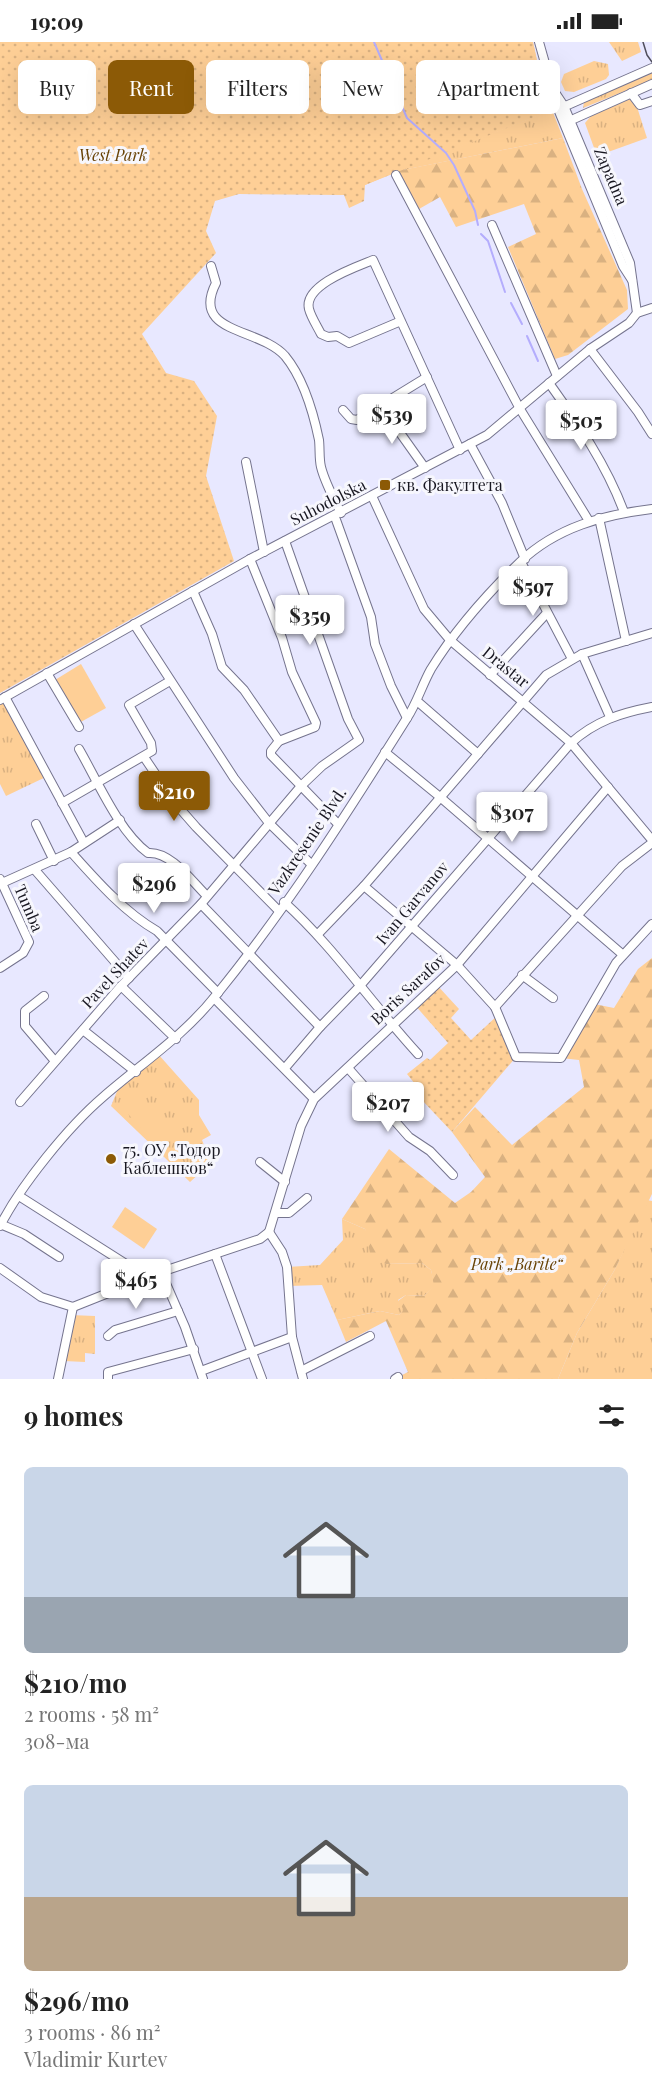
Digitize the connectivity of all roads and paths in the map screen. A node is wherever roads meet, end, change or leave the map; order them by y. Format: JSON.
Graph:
{"nodes":[{"id":1,"x":539,"y":42,"type":"edge"},
{"id":2,"x":652,"y":68,"type":"edge"},
{"id":3,"x":652,"y":84,"type":"edge"},
{"id":4,"x":631,"y":93,"type":"junction"},
{"id":5,"x":652,"y":101,"type":"edge"},
{"id":6,"x":561,"y":108,"type":"junction"},
{"id":7,"x":567,"y":122,"type":"junction"},
{"id":8,"x":396,"y":175,"type":"dead end"},
{"id":9,"x":492,"y":225,"type":"dead end"},
{"id":10,"x":211,"y":266,"type":"dead end"},
{"id":11,"x":652,"y":308,"type":"edge"},
{"id":12,"x":637,"y":313,"type":"junction"},
{"id":13,"x":401,"y":321,"type":"junction"},
{"id":14,"x":590,"y":349,"type":"junction"},
{"id":15,"x":557,"y":376,"type":"junction"},
{"id":16,"x":427,"y":377,"type":"junction"},
{"id":17,"x":549,"y":383,"type":"junction"},
{"id":18,"x":381,"y":406,"type":"junction"},
{"id":19,"x":520,"y":409,"type":"junction"},
{"id":20,"x":343,"y":410,"type":"dead end"},
{"id":21,"x":652,"y":434,"type":"edge"},
{"id":22,"x":470,"y":444,"type":"junction"},
{"id":23,"x":460,"y":450,"type":"junction"},
{"id":24,"x":246,"y":462,"type":"dead end"},
{"id":25,"x":425,"y":468,"type":"junction"},
{"id":26,"x":372,"y":496,"type":"junction"},
{"id":27,"x":652,"y":509,"type":"edge"},
{"id":28,"x":624,"y":512,"type":"junction"},
{"id":29,"x":338,"y":515,"type":"junction"},
{"id":30,"x":599,"y":518,"type":"junction"},
{"id":31,"x":589,"y":521,"type":"junction"},
{"id":32,"x":285,"y":541,"type":"junction"},
{"id":33,"x":264,"y":552,"type":"junction"},
{"id":34,"x":250,"y":559,"type":"junction"},
{"id":35,"x":523,"y":560,"type":"junction"},
{"id":36,"x":193,"y":591,"type":"junction"},
{"id":37,"x":546,"y":614,"type":"junction"},
{"id":38,"x":134,"y":624,"type":"junction"},
{"id":39,"x":652,"y":633,"type":"edge"},
{"id":40,"x":450,"y":640,"type":"junction"},
{"id":41,"x":626,"y":640,"type":"junction"},
{"id":42,"x":582,"y":654,"type":"junction"},
{"id":43,"x":572,"y":659,"type":"junction"},
{"id":44,"x":47,"y":673,"type":"junction"},
{"id":45,"x":490,"y":675,"type":"junction"},
{"id":46,"x":170,"y":681,"type":"junction"},
{"id":47,"x":3,"y":698,"type":"edge"},
{"id":48,"x":417,"y":701,"type":"junction"},
{"id":49,"x":524,"y":701,"type":"junction"},
{"id":50,"x":652,"y":707,"type":"edge"},
{"id":51,"x":610,"y":717,"type":"junction"},
{"id":52,"x":408,"y":718,"type":"junction"},
{"id":53,"x":79,"y":727,"type":"dead end"},
{"id":54,"x":279,"y":741,"type":"junction"},
{"id":55,"x":571,"y":743,"type":"junction"},
{"id":56,"x":79,"y":749,"type":"dead end"},
{"id":57,"x":385,"y":752,"type":"junction"},
{"id":58,"x":478,"y":754,"type":"junction"},
{"id":59,"x":144,"y":757,"type":"junction"},
{"id":60,"x":99,"y":784,"type":"junction"},
{"id":61,"x":301,"y":786,"type":"junction"},
{"id":62,"x":608,"y":788,"type":"junction"},
{"id":63,"x":440,"y":797,"type":"junction"},
{"id":64,"x":62,"y":803,"type":"junction"},
{"id":65,"x":120,"y":820,"type":"junction"},
{"id":66,"x":269,"y":823,"type":"junction"},
{"id":67,"x":36,"y":824,"type":"dead end"},
{"id":68,"x":338,"y":824,"type":"junction"},
{"id":69,"x":486,"y":838,"type":"junction"},
{"id":70,"x":652,"y":841,"type":"edge"},
{"id":71,"x":84,"y":843,"type":"junction"},
{"id":72,"x":71,"y":852,"type":"junction"},
{"id":73,"x":54,"y":861,"type":"junction"},
{"id":74,"x":310,"y":864,"type":"junction"},
{"id":75,"x":232,"y":866,"type":"junction"},
{"id":76,"x":35,"y":870,"type":"junction"},
{"id":77,"x":531,"y":877,"type":"junction"},
{"id":78,"x":1,"y":881,"type":"edge"},
{"id":79,"x":364,"y":886,"type":"junction"},
{"id":80,"x":206,"y":894,"type":"junction"},
{"id":81,"x":284,"y":902,"type":"junction"},
{"id":82,"x":201,"y":904,"type":"junction"},
{"id":83,"x":278,"y":910,"type":"junction"},
{"id":84,"x":576,"y":915,"type":"junction"},
{"id":85,"x":652,"y":924,"type":"edge"},
{"id":86,"x":413,"y":926,"type":"junction"},
{"id":87,"x":318,"y":934,"type":"junction"},
{"id":88,"x":167,"y":940,"type":"junction"},
{"id":89,"x":249,"y":952,"type":"junction"},
{"id":90,"x":622,"y":954,"type":"junction"},
{"id":91,"x":457,"y":964,"type":"junction"},
{"id":92,"x":0,"y":968,"type":"edge"},
{"id":93,"x":522,"y":975,"type":"junction"},
{"id":94,"x":129,"y":978,"type":"junction"},
{"id":95,"x":121,"y":986,"type":"junction"},
{"id":96,"x":359,"y":987,"type":"junction"},
{"id":97,"x":44,"y":996,"type":"dead end"},
{"id":98,"x":216,"y":996,"type":"junction"},
{"id":99,"x":553,"y":998,"type":"dead end"},
{"id":100,"x":495,"y":1006,"type":"junction"},
{"id":101,"x":391,"y":1025,"type":"junction"},
{"id":102,"x":320,"y":1027,"type":"junction"},
{"id":103,"x":83,"y":1030,"type":"junction"},
{"id":104,"x":176,"y":1039,"type":"junction"},
{"id":105,"x":418,"y":1054,"type":"dead end"},
{"id":106,"x":54,"y":1060,"type":"junction"},
{"id":107,"x":285,"y":1068,"type":"junction"},
{"id":108,"x":348,"y":1068,"type":"junction"},
{"id":109,"x":136,"y":1072,"type":"junction"},
{"id":110,"x":314,"y":1100,"type":"junction"},
{"id":111,"x":20,"y":1102,"type":"dead end"},
{"id":112,"x":260,"y":1162,"type":"dead end"},
{"id":113,"x":453,"y":1175,"type":"dead end"},
{"id":114,"x":285,"y":1182,"type":"junction"},
{"id":115,"x":19,"y":1196,"type":"junction"},
{"id":116,"x":307,"y":1198,"type":"dead end"},
{"id":117,"x":276,"y":1213,"type":"junction"},
{"id":118,"x":0,"y":1224,"type":"edge"},
{"id":119,"x":269,"y":1232,"type":"junction"},
{"id":120,"x":215,"y":1254,"type":"junction"},
{"id":121,"x":59,"y":1257,"type":"dead end"},
{"id":122,"x":0,"y":1268,"type":"edge"},
{"id":123,"x":161,"y":1272,"type":"junction"},
{"id":124,"x":148,"y":1278,"type":"junction"},
{"id":125,"x":72,"y":1307,"type":"junction"},
{"id":126,"x":178,"y":1311,"type":"junction"},
{"id":127,"x":108,"y":1336,"type":"dead end"},
{"id":128,"x":370,"y":1336,"type":"dead end"},
{"id":129,"x":292,"y":1337,"type":"junction"},
{"id":130,"x":194,"y":1349,"type":"junction"},
{"id":131,"x":254,"y":1352,"type":"junction"},
{"id":132,"x":202,"y":1375,"type":"edge"},
{"id":133,"x":302,"y":1375,"type":"edge"},
{"id":134,"x":108,"y":1376,"type":"edge"},
{"id":135,"x":58,"y":1379,"type":"edge"},
{"id":136,"x":262,"y":1379,"type":"edge"}],
"edges":[{"from":1,"to":6,"type":"street","name":"Zapadna"},
{"from":2,"to":6,"type":"street"},
{"from":3,"to":4,"type":"street"},
{"from":4,"to":5,"type":"street"},
{"from":4,"to":7,"type":"street"},
{"from":6,"to":7,"type":"street","name":"Zapadna"},
{"from":7,"to":12,"type":"street","name":"Zapadna"},
{"from":8,"to":19,"type":"street"},
{"from":9,"to":15,"type":"street"},
{"from":10,"to":29,"type":"street"},
{"from":11,"to":12,"type":"street","name":"Suhodolska"},
{"from":12,"to":14,"type":"street","name":"Suhodolska"},
{"from":13,"to":13,"type":"street"},
{"from":13,"to":16,"type":"street"},
{"from":14,"to":15,"type":"street","name":"Suhodolska"},
{"from":14,"to":21,"type":"street"},
{"from":15,"to":17,"type":"street","name":"Suhodolska"},
{"from":16,"to":18,"type":"street"},
{"from":16,"to":23,"type":"street"},
{"from":17,"to":19,"type":"street","name":"Suhodolska"},
{"from":17,"to":28,"type":"street"},
{"from":18,"to":20,"type":"street"},
{"from":18,"to":25,"type":"street"},
{"from":19,"to":22,"type":"street","name":"Suhodolska"},
{"from":19,"to":31,"type":"street"},
{"from":22,"to":23,"type":"street","name":"Suhodolska"},
{"from":22,"to":35,"type":"street"},
{"from":23,"to":25,"type":"street","name":"Suhodolska"},
{"from":24,"to":33,"type":"street"},
{"from":25,"to":26,"type":"street","name":"Suhodolska"},
{"from":26,"to":29,"type":"street","name":"Suhodolska"},
{"from":26,"to":40,"type":"street","name":"Drastar"},
{"from":27,"to":28,"type":"street","name":"Vazkresenie Blvd."},
{"from":28,"to":30,"type":"street","name":"Vazkresenie Blvd."},
{"from":29,"to":32,"type":"street","name":"Suhodolska"},
{"from":29,"to":52,"type":"street"},
{"from":30,"to":31,"type":"street","name":"Vazkresenie Blvd."},
{"from":30,"to":41,"type":"street"},
{"from":31,"to":35,"type":"street","name":"Vazkresenie Blvd."},
{"from":32,"to":33,"type":"street","name":"Suhodolska"},
{"from":32,"to":61,"type":"street","name":"Pavel Shatev"},
{"from":33,"to":34,"type":"street","name":"Suhodolska"},
{"from":34,"to":36,"type":"street","name":"Suhodolska"},
{"from":34,"to":54,"type":"street"},
{"from":35,"to":37,"type":"street"},
{"from":35,"to":40,"type":"street","name":"Vazkresenie Blvd."},
{"from":36,"to":38,"type":"street","name":"Suhodolska"},
{"from":36,"to":54,"type":"street"},
{"from":37,"to":43,"type":"street"},
{"from":37,"to":45,"type":"street"},
{"from":38,"to":44,"type":"street","name":"Suhodolska"},
{"from":38,"to":46,"type":"street"},
{"from":39,"to":41,"type":"street"},
{"from":40,"to":45,"type":"street","name":"Drastar"},
{"from":40,"to":48,"type":"street","name":"Vazkresenie Blvd."},
{"from":41,"to":42,"type":"street"},
{"from":42,"to":43,"type":"street"},
{"from":42,"to":51,"type":"street"},
{"from":43,"to":49,"type":"street"},
{"from":44,"to":47,"type":"street","name":"Suhodolska"},
{"from":44,"to":53,"type":"street"},
{"from":45,"to":49,"type":"street","name":"Drastar"},
{"from":46,"to":59,"type":"street"},
{"from":46,"to":66,"type":"street"},
{"from":47,"to":64,"type":"street"},
{"from":48,"to":52,"type":"street","name":"Vazkresenie Blvd."},
{"from":48,"to":58,"type":"street"},
{"from":49,"to":55,"type":"street","name":"Drastar"},
{"from":49,"to":58,"type":"street"},
{"from":50,"to":51,"type":"street","name":"Ivan Garvanov"},
{"from":51,"to":55,"type":"street","name":"Ivan Garvanov"},
{"from":52,"to":57,"type":"street","name":"Vazkresenie Blvd."},
{"from":54,"to":61,"type":"street"},
{"from":55,"to":62,"type":"street","name":"Drastar"},
{"from":55,"to":69,"type":"street","name":"Ivan Garvanov"},
{"from":56,"to":60,"type":"street"},
{"from":57,"to":63,"type":"street"},
{"from":57,"to":68,"type":"street","name":"Vazkresenie Blvd."},
{"from":58,"to":63,"type":"street"},
{"from":59,"to":60,"type":"street"},
{"from":59,"to":75,"type":"street"},
{"from":60,"to":64,"type":"street"},
{"from":60,"to":65,"type":"street"},
{"from":61,"to":66,"type":"street","name":"Pavel Shatev"},
{"from":61,"to":68,"type":"street"},
{"from":62,"to":70,"type":"street","name":"Drastar"},
{"from":62,"to":77,"type":"street","name":"Boris Sarafov"},
{"from":63,"to":69,"type":"street"},
{"from":63,"to":79,"type":"street"},
{"from":64,"to":71,"type":"street"},
{"from":65,"to":71,"type":"street"},
{"from":65,"to":80,"type":"street"},
{"from":66,"to":74,"type":"street"},
{"from":66,"to":75,"type":"street","name":"Pavel Shatev"},
{"from":67,"to":73,"type":"street"},
{"from":68,"to":74,"type":"street","name":"Vazkresenie Blvd."},
{"from":69,"to":77,"type":"street"},
{"from":69,"to":86,"type":"street","name":"Ivan Garvanov"},
{"from":70,"to":84,"type":"street"},
{"from":71,"to":72,"type":"street"},
{"from":72,"to":73,"type":"street"},
{"from":72,"to":88,"type":"street"},
{"from":73,"to":76,"type":"street"},
{"from":74,"to":81,"type":"street","name":"Vazkresenie Blvd."},
{"from":75,"to":80,"type":"street","name":"Pavel Shatev"},
{"from":75,"to":83,"type":"street"},
{"from":76,"to":78,"type":"street"},
{"from":76,"to":94,"type":"street"},
{"from":77,"to":84,"type":"street"},
{"from":77,"to":91,"type":"street","name":"Boris Sarafov"},
{"from":78,"to":92,"type":"street","name":"Tumba"},
{"from":79,"to":86,"type":"street"},
{"from":79,"to":87,"type":"street"},
{"from":80,"to":82,"type":"street","name":"Pavel Shatev"},
{"from":81,"to":83,"type":"street","name":"Vazkresenie Blvd."},
{"from":81,"to":87,"type":"street"},
{"from":82,"to":88,"type":"street","name":"Pavel Shatev"},
{"from":82,"to":89,"type":"street"},
{"from":83,"to":89,"type":"street","name":"Vazkresenie Blvd."},
{"from":84,"to":90,"type":"street"},
{"from":84,"to":93,"type":"street"},
{"from":85,"to":90,"type":"street"},
{"from":86,"to":91,"type":"street"},
{"from":86,"to":96,"type":"street","name":"Ivan Garvanov"},
{"from":87,"to":96,"type":"street"},
{"from":88,"to":94,"type":"street","name":"Pavel Shatev"},
{"from":88,"to":98,"type":"street"},
{"from":89,"to":98,"type":"street","name":"Vazkresenie Blvd."},
{"from":89,"to":102,"type":"street"},
{"from":90,"to":100,"type":"street"},
{"from":91,"to":100,"type":"street"},
{"from":91,"to":101,"type":"street","name":"Boris Sarafov"},
{"from":93,"to":99,"type":"street"},
{"from":93,"to":100,"type":"street"},
{"from":94,"to":95,"type":"street","name":"Pavel Shatev"},
{"from":95,"to":103,"type":"street","name":"Pavel Shatev"},
{"from":95,"to":104,"type":"street"},
{"from":96,"to":101,"type":"street"},
{"from":96,"to":102,"type":"street","name":"Ivan Garvanov"},
{"from":97,"to":106,"type":"street"},
{"from":98,"to":104,"type":"street","name":"Vazkresenie Blvd."},
{"from":98,"to":107,"type":"street"},
{"from":101,"to":105,"type":"street"},
{"from":101,"to":108,"type":"street","name":"Boris Sarafov"},
{"from":102,"to":107,"type":"street","name":"Ivan Garvanov"},
{"from":103,"to":106,"type":"street","name":"Pavel Shatev"},
{"from":103,"to":109,"type":"street"},
{"from":104,"to":109,"type":"street","name":"Vazkresenie Blvd."},
{"from":106,"to":111,"type":"street","name":"Pavel Shatev"},
{"from":107,"to":110,"type":"street"},
{"from":108,"to":110,"type":"street","name":"Boris Sarafov"},
{"from":108,"to":113,"type":"street"},
{"from":109,"to":115,"type":"street","name":"Vazkresenie Blvd."},
{"from":110,"to":114,"type":"street","name":"Boris Sarafov"},
{"from":112,"to":114,"type":"street"},
{"from":114,"to":117,"type":"street","name":"Boris Sarafov"},
{"from":115,"to":118,"type":"street","name":"Vazkresenie Blvd."},
{"from":115,"to":124,"type":"street"},
{"from":116,"to":117,"type":"street"},
{"from":117,"to":119,"type":"street","name":"Boris Sarafov"},
{"from":118,"to":121,"type":"street"},
{"from":119,"to":120,"type":"street"},
{"from":119,"to":129,"type":"street"},
{"from":120,"to":123,"type":"street"},
{"from":120,"to":131,"type":"street"},
{"from":122,"to":125,"type":"street"},
{"from":123,"to":124,"type":"street"},
{"from":123,"to":126,"type":"street"},
{"from":124,"to":125,"type":"street"},
{"from":125,"to":135,"type":"street"},
{"from":126,"to":127,"type":"street"},
{"from":126,"to":130,"type":"street"},
{"from":128,"to":133,"type":"street"},
{"from":129,"to":131,"type":"street"},
{"from":129,"to":133,"type":"street"},
{"from":130,"to":132,"type":"street"},
{"from":130,"to":134,"type":"street"},
{"from":131,"to":132,"type":"street"},
{"from":131,"to":136,"type":"street"}]}
